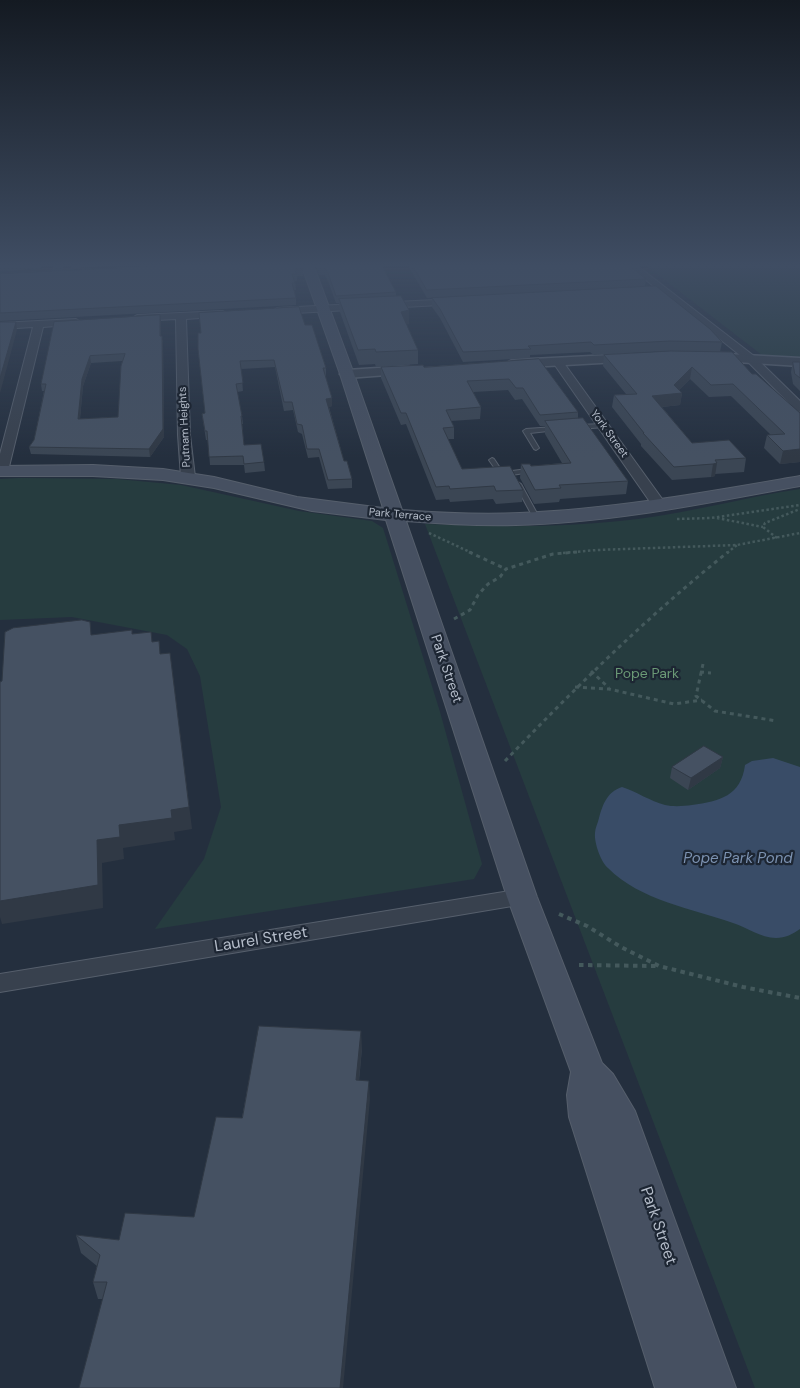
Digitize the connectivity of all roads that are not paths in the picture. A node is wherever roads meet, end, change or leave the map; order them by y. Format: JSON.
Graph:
{"nodes":[{"id":1,"x":38,"y":329,"type":"edge"},
{"id":2,"x":181,"y":329,"type":"edge"},
{"id":3,"x":330,"y":329,"type":"edge"},
{"id":4,"x":714,"y":329,"type":"edge"},
{"id":5,"x":697,"y":357,"type":"edge"},
{"id":6,"x":640,"y":358,"type":"edge"},
{"id":7,"x":750,"y":358,"type":"junction"},
{"id":8,"x":557,"y":361,"type":"junction"},
{"id":9,"x":800,"y":362,"type":"edge"},
{"id":10,"x":503,"y":364,"type":"edge"},
{"id":11,"x":426,"y":369,"type":"edge"},
{"id":12,"x":347,"y":374,"type":"junction"},
{"id":13,"x":800,"y":408,"type":"edge"},
{"id":14,"x":522,"y":424,"type":"dead end"},
{"id":15,"x":603,"y":426,"type":"junction"},
{"id":16,"x":565,"y":428,"type":"edge"},
{"id":17,"x":574,"y":428,"type":"edge"},
{"id":18,"x":526,"y":431,"type":"junction"},
{"id":19,"x":536,"y":448,"type":"dead end"},
{"id":20,"x":492,"y":460,"type":"dead end"},
{"id":21,"x":1,"y":471,"type":"edge"},
{"id":22,"x":528,"y":471,"type":"edge"},
{"id":23,"x":512,"y":473,"type":"junction"},
{"id":24,"x":188,"y":478,"type":"junction"},
{"id":25,"x":800,"y":481,"type":"edge"},
{"id":26,"x":655,"y":507,"type":"junction"},
{"id":27,"x":394,"y":515,"type":"junction"},
{"id":28,"x":537,"y":519,"type":"junction"},
{"id":29,"x":522,"y":897,"type":"junction"},
{"id":30,"x":0,"y":983,"type":"edge"},
{"id":31,"x":588,"y":1072,"type":"junction"},
{"id":32,"x":676,"y":1388,"type":"edge"},
{"id":33,"x":715,"y":1388,"type":"edge"}],
"edges":[{"from":1,"to":21,"type":"street"},
{"from":2,"to":24,"type":"street","name":"Putnam Heights"},
{"from":3,"to":12,"type":"main road","name":"Park Street"},
{"from":4,"to":7,"type":"street"},
{"from":5,"to":7,"type":"street"},
{"from":6,"to":8,"type":"street"},
{"from":7,"to":9,"type":"street"},
{"from":7,"to":13,"type":"street"},
{"from":8,"to":10,"type":"street"},
{"from":8,"to":15,"type":"street","name":"York Street"},
{"from":11,"to":12,"type":"street"},
{"from":12,"to":27,"type":"main road","name":"Park Street"},
{"from":14,"to":18,"type":"lane"},
{"from":15,"to":17,"type":"lane"},
{"from":15,"to":26,"type":"street","name":"York Street"},
{"from":16,"to":18,"type":"lane"},
{"from":18,"to":19,"type":"lane"},
{"from":20,"to":23,"type":"lane"},
{"from":21,"to":24,"type":"main road","name":"Park Terrace"},
{"from":22,"to":23,"type":"lane"},
{"from":23,"to":28,"type":"lane"},
{"from":24,"to":27,"type":"main road","name":"Park Terrace"},
{"from":25,"to":26,"type":"main road","name":"Park Terrace"},
{"from":26,"to":28,"type":"main road","name":"Park Terrace"},
{"from":27,"to":28,"type":"main road","name":"Park Terrace"},
{"from":27,"to":29,"type":"main road","name":"Park Street"},
{"from":29,"to":30,"type":"street","name":"Laurel Street"},
{"from":29,"to":31,"type":"main road","name":"Park Street"},
{"from":31,"to":32,"type":"main road"},
{"from":31,"to":33,"type":"main road","name":"Park Street"}]}
